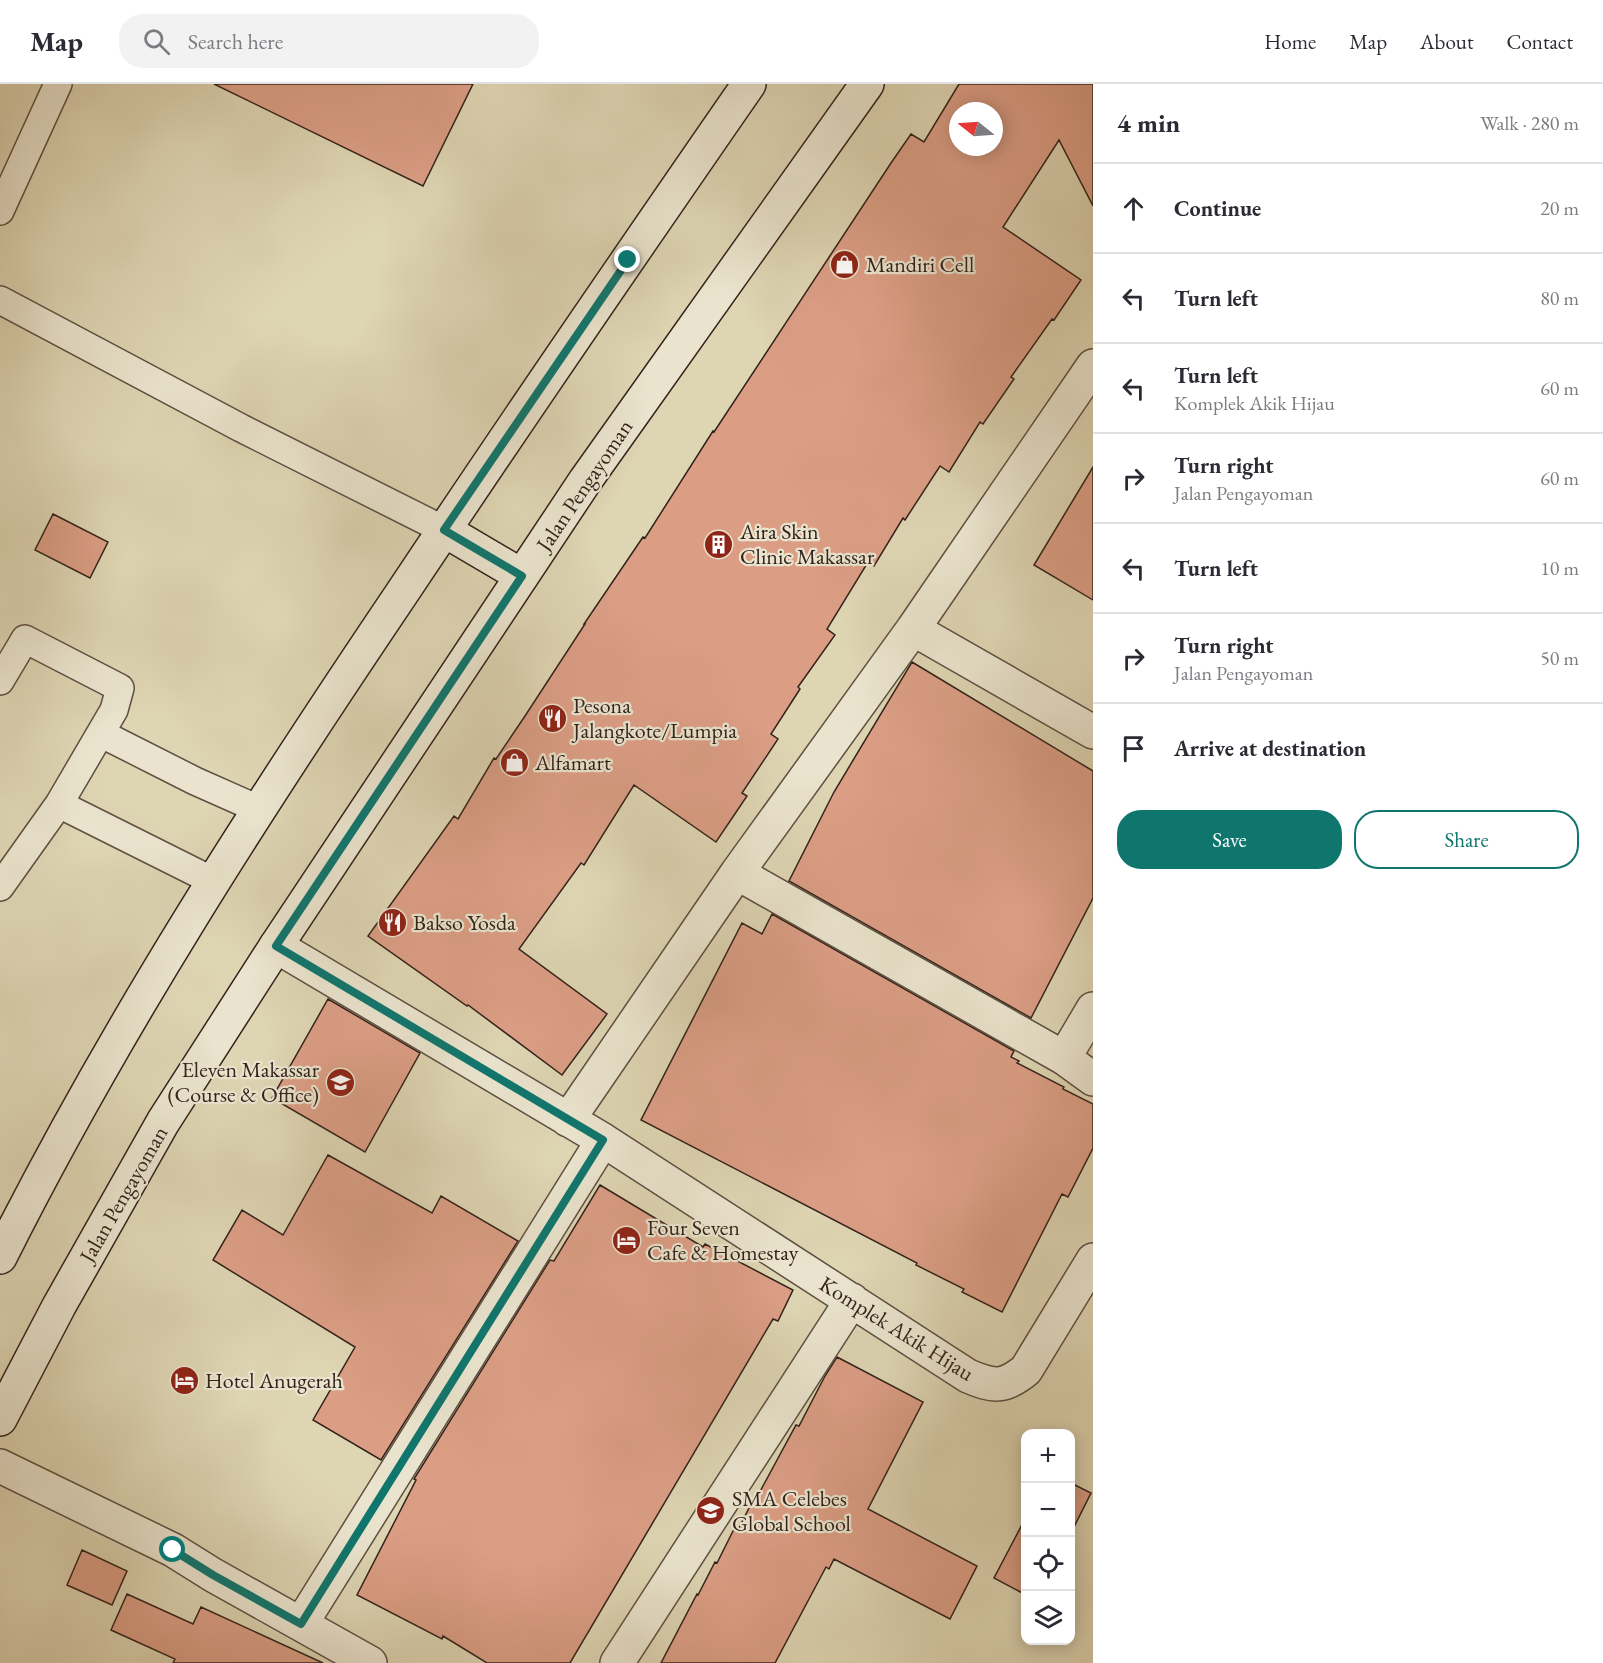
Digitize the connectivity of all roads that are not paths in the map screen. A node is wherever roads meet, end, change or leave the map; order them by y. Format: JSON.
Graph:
{"nodes":[{"id":1,"x":58,"y":84,"type":"edge"},
{"id":2,"x":749,"y":84,"type":"edge"},
{"id":3,"x":867,"y":84,"type":"edge"},
{"id":4,"x":0,"y":211,"type":"edge"},
{"id":5,"x":0,"y":300,"type":"edge"},
{"id":6,"x":1093,"y":366,"type":"edge"},
{"id":7,"x":444,"y":530,"type":"junction"},
{"id":8,"x":522,"y":576,"type":"junction"},
{"id":9,"x":913,"y":629,"type":"junction"},
{"id":10,"x":0,"y":681,"type":"edge"},
{"id":11,"x":1093,"y":732,"type":"edge"},
{"id":12,"x":102,"y":734,"type":"junction"},
{"id":13,"x":59,"y":804,"type":"junction"},
{"id":14,"x":258,"y":809,"type":"junction"},
{"id":15,"x":737,"y":873,"type":"junction"},
{"id":16,"x":213,"y":881,"type":"junction"},
{"id":17,"x":0,"y":886,"type":"edge"},
{"id":18,"x":276,"y":946,"type":"junction"},
{"id":19,"x":1093,"y":1009,"type":"edge"},
{"id":20,"x":1064,"y":1058,"type":"junction"},
{"id":21,"x":1093,"y":1079,"type":"edge"},
{"id":22,"x":568,"y":1120,"type":"junction"},
{"id":23,"x":603,"y":1140,"type":"junction"},
{"id":24,"x":38,"y":1182,"type":"junction"},
{"id":25,"x":0,"y":1232,"type":"edge"},
{"id":26,"x":0,"y":1257,"type":"edge"},
{"id":27,"x":1093,"y":1260,"type":"edge"},
{"id":28,"x":852,"y":1300,"type":"junction"},
{"id":29,"x":0,"y":1419,"type":"edge"},
{"id":30,"x":0,"y":1466,"type":"edge"},
{"id":31,"x":301,"y":1624,"type":"junction"},
{"id":32,"x":370,"y":1663,"type":"edge"},
{"id":33,"x":617,"y":1663,"type":"edge"}],
"edges":[{"from":1,"to":4,"type":"lane"},
{"from":2,"to":7,"type":"street"},
{"from":3,"to":8,"type":"street","name":"Jalan Pengayoman"},
{"from":5,"to":7,"type":"lane"},
{"from":6,"to":9,"type":"street"},
{"from":7,"to":8,"type":"street"},
{"from":7,"to":14,"type":"street"},
{"from":8,"to":18,"type":"street","name":"Jalan Pengayoman"},
{"from":9,"to":11,"type":"street"},
{"from":9,"to":15,"type":"street"},
{"from":10,"to":12,"type":"lane"},
{"from":12,"to":13,"type":"lane"},
{"from":12,"to":14,"type":"lane"},
{"from":13,"to":16,"type":"lane"},
{"from":13,"to":17,"type":"lane"},
{"from":14,"to":16,"type":"street"},
{"from":15,"to":20,"type":"street"},
{"from":15,"to":22,"type":"street"},
{"from":16,"to":24,"type":"street"},
{"from":18,"to":22,"type":"street","name":"Komplek Akik Hijau"},
{"from":18,"to":29,"type":"street","name":"Jalan Pengayoman"},
{"from":19,"to":20,"type":"street"},
{"from":20,"to":21,"type":"street"},
{"from":22,"to":23,"type":"street","name":"Komplek Akik Hijau"},
{"from":23,"to":28,"type":"street","name":"Komplek Akik Hijau"},
{"from":23,"to":31,"type":"street"},
{"from":24,"to":25,"type":"street"},
{"from":24,"to":26,"type":"street"},
{"from":27,"to":28,"type":"street","name":"Komplek Akik Hijau"},
{"from":28,"to":33,"type":"street"},
{"from":30,"to":31,"type":"street"},
{"from":31,"to":32,"type":"street"}]}
